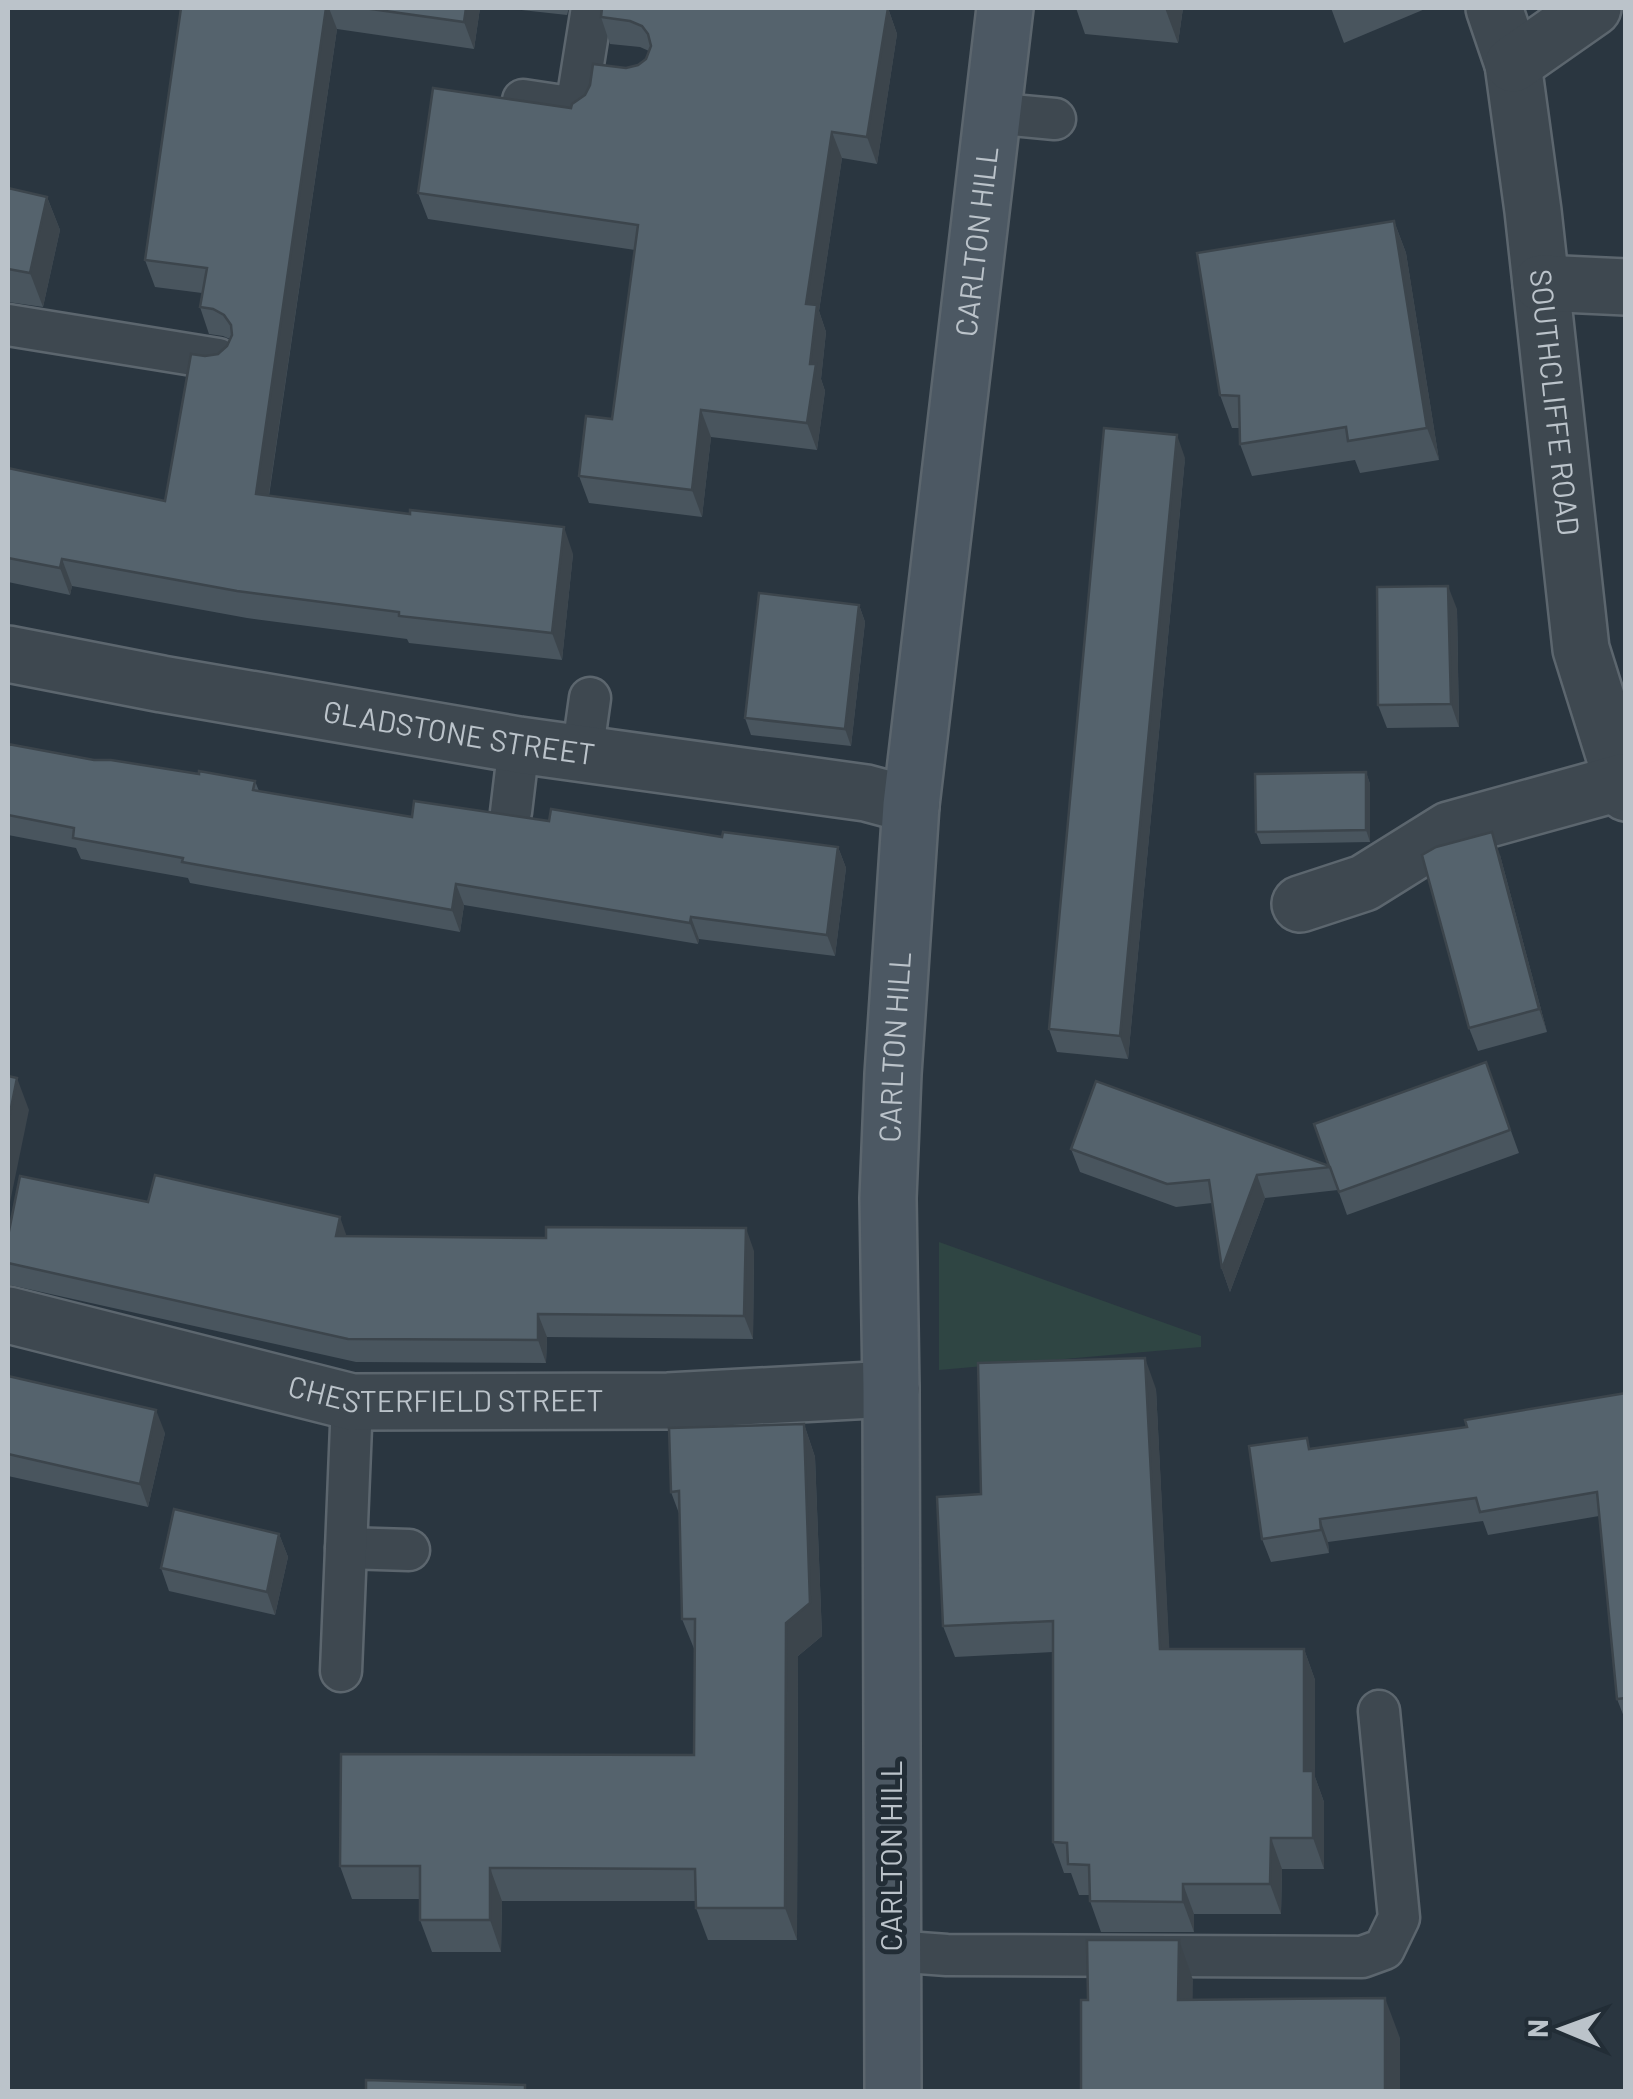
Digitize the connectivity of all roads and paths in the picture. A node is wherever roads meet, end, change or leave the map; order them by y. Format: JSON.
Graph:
{"nodes":[{"id":1,"x":592,"y":8,"type":"edge"},
{"id":2,"x":1005,"y":8,"type":"edge"},
{"id":3,"x":1494,"y":8,"type":"edge"},
{"id":4,"x":1593,"y":8,"type":"edge"},
{"id":5,"x":1513,"y":64,"type":"junction"},
{"id":6,"x":523,"y":100,"type":"edge"},
{"id":7,"x":992,"y":114,"type":"junction"},
{"id":8,"x":1055,"y":119,"type":"dead end"},
{"id":9,"x":1541,"y":284,"type":"junction"},
{"id":10,"x":1626,"y":287,"type":"edge"},
{"id":11,"x":8,"y":325,"type":"edge"},
{"id":12,"x":218,"y":359,"type":"edge"},
{"id":13,"x":8,"y":654,"type":"edge"},
{"id":14,"x":590,"y":698,"type":"dead end"},
{"id":15,"x":519,"y":746,"type":"junction"},
{"id":16,"x":582,"y":755,"type":"junction"},
{"id":17,"x":1624,"y":788,"type":"edge"},
{"id":18,"x":911,"y":805,"type":"junction"},
{"id":19,"x":510,"y":812,"type":"edge"},
{"id":20,"x":1300,"y":904,"type":"dead end"},
{"id":21,"x":8,"y":1315,"type":"edge"},
{"id":22,"x":891,"y":1389,"type":"junction"},
{"id":23,"x":352,"y":1402,"type":"junction"},
{"id":24,"x":346,"y":1548,"type":"junction"},
{"id":25,"x":410,"y":1550,"type":"dead end"},
{"id":26,"x":341,"y":1670,"type":"dead end"},
{"id":27,"x":1379,"y":1711,"type":"dead end"},
{"id":28,"x":892,"y":1952,"type":"junction"},
{"id":29,"x":893,"y":2092,"type":"edge"}],
"edges":[{"from":1,"to":6,"type":"lane"},
{"from":2,"to":7,"type":"main road","name":"CARLTON HILL"},
{"from":3,"to":5,"type":"street","name":"SOUTHCLIFFE ROAD"},
{"from":4,"to":5,"type":"street"},
{"from":5,"to":9,"type":"street","name":"SOUTHCLIFFE ROAD"},
{"from":7,"to":8,"type":"lane"},
{"from":7,"to":18,"type":"main road","name":"CARLTON HILL"},
{"from":9,"to":10,"type":"street"},
{"from":9,"to":17,"type":"street","name":"SOUTHCLIFFE ROAD"},
{"from":11,"to":12,"type":"lane"},
{"from":13,"to":15,"type":"street","name":"GLADSTONE STREET"},
{"from":14,"to":16,"type":"lane"},
{"from":15,"to":16,"type":"street","name":"GLADSTONE STREET"},
{"from":15,"to":19,"type":"lane"},
{"from":16,"to":18,"type":"street","name":"GLADSTONE STREET"},
{"from":17,"to":20,"type":"street"},
{"from":18,"to":22,"type":"main road","name":"CARLTON HILL"},
{"from":21,"to":23,"type":"street","name":"CHESTERFIELD STREET"},
{"from":22,"to":23,"type":"street","name":"CHESTERFIELD STREET"},
{"from":22,"to":28,"type":"main road","name":"CARLTON HILL"},
{"from":23,"to":24,"type":"lane"},
{"from":24,"to":25,"type":"lane"},
{"from":24,"to":26,"type":"lane"},
{"from":27,"to":28,"type":"lane"},
{"from":28,"to":29,"type":"main road","name":"CARLTON HILL"}]}
